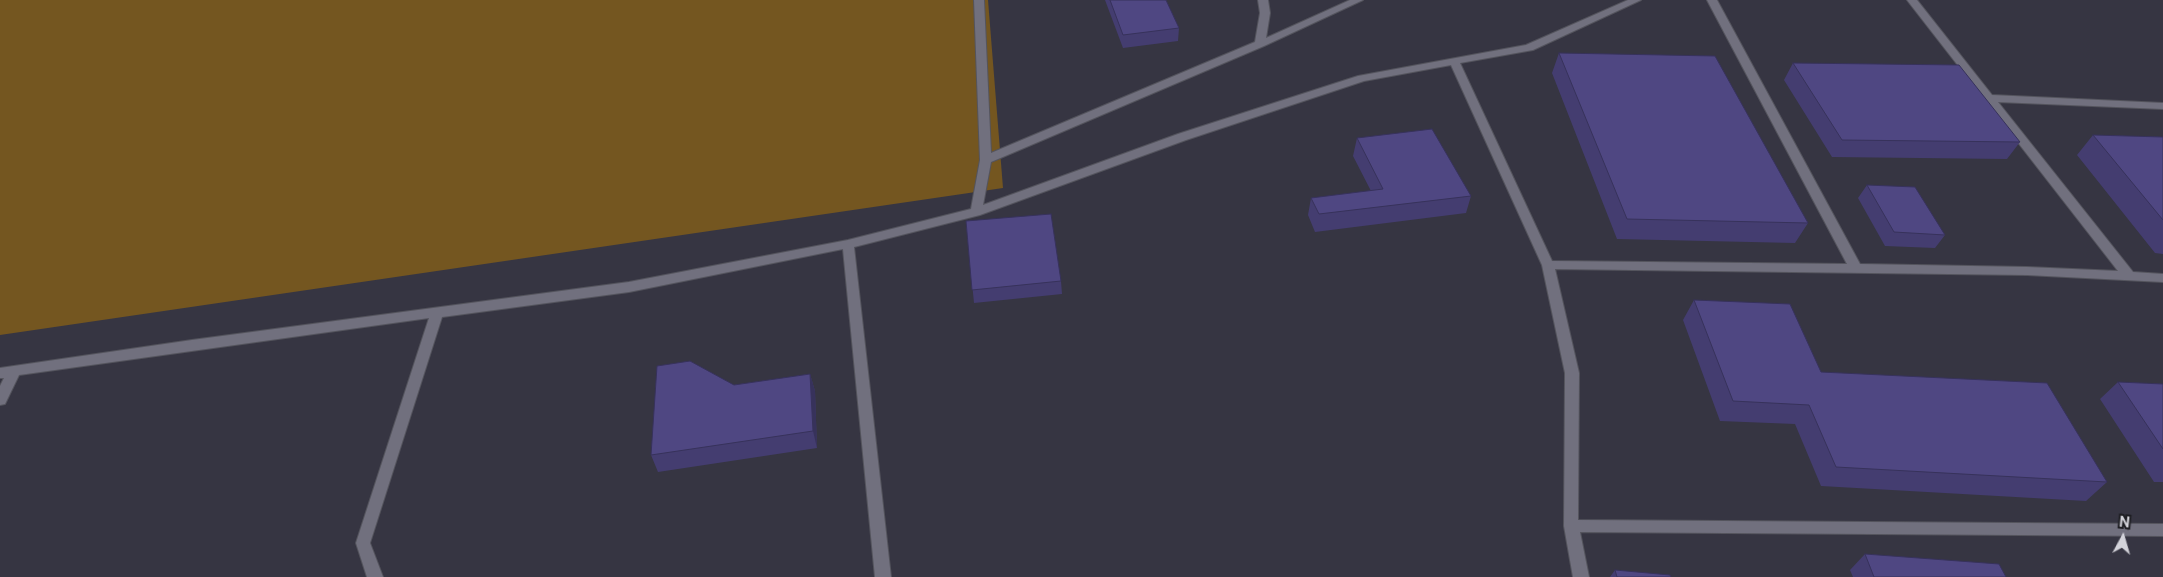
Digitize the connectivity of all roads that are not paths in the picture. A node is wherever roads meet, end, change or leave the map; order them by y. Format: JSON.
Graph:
{"nodes":[{"id":1,"x":979,"y":0,"type":"edge"},
{"id":2,"x":1263,"y":0,"type":"edge"},
{"id":3,"x":1358,"y":0,"type":"edge"},
{"id":4,"x":1636,"y":0,"type":"edge"},
{"id":5,"x":1712,"y":0,"type":"edge"},
{"id":6,"x":1912,"y":0,"type":"edge"},
{"id":7,"x":1260,"y":44,"type":"junction"},
{"id":8,"x":1454,"y":61,"type":"junction"},
{"id":9,"x":1989,"y":98,"type":"junction"},
{"id":10,"x":2163,"y":106,"type":"edge"},
{"id":11,"x":986,"y":160,"type":"junction"},
{"id":12,"x":976,"y":212,"type":"junction"},
{"id":13,"x":848,"y":244,"type":"junction"},
{"id":14,"x":1548,"y":265,"type":"junction"},
{"id":15,"x":1856,"y":269,"type":"junction"},
{"id":16,"x":2129,"y":276,"type":"junction"},
{"id":17,"x":2163,"y":278,"type":"edge"},
{"id":18,"x":437,"y":312,"type":"junction"},
{"id":19,"x":14,"y":371,"type":"junction"},
{"id":20,"x":0,"y":373,"type":"edge"},
{"id":21,"x":0,"y":400,"type":"edge"},
{"id":22,"x":1572,"y":526,"type":"junction"},
{"id":23,"x":2163,"y":530,"type":"edge"},
{"id":24,"x":375,"y":577,"type":"edge"},
{"id":25,"x":882,"y":577,"type":"edge"},
{"id":26,"x":1581,"y":577,"type":"edge"}],
"edges":[{"from":1,"to":11,"type":"street"},
{"from":2,"to":7,"type":"street"},
{"from":3,"to":7,"type":"street"},
{"from":4,"to":8,"type":"street"},
{"from":5,"to":15,"type":"street"},
{"from":6,"to":9,"type":"street"},
{"from":7,"to":11,"type":"street"},
{"from":8,"to":12,"type":"street"},
{"from":8,"to":14,"type":"street"},
{"from":9,"to":10,"type":"street"},
{"from":9,"to":16,"type":"street"},
{"from":11,"to":12,"type":"street"},
{"from":12,"to":13,"type":"street"},
{"from":13,"to":18,"type":"street"},
{"from":13,"to":25,"type":"street"},
{"from":14,"to":15,"type":"street"},
{"from":14,"to":22,"type":"street"},
{"from":15,"to":16,"type":"street"},
{"from":16,"to":17,"type":"street"},
{"from":18,"to":19,"type":"street"},
{"from":18,"to":24,"type":"street"},
{"from":19,"to":20,"type":"street"},
{"from":19,"to":21,"type":"street"},
{"from":22,"to":23,"type":"street"},
{"from":22,"to":26,"type":"street"}]}
